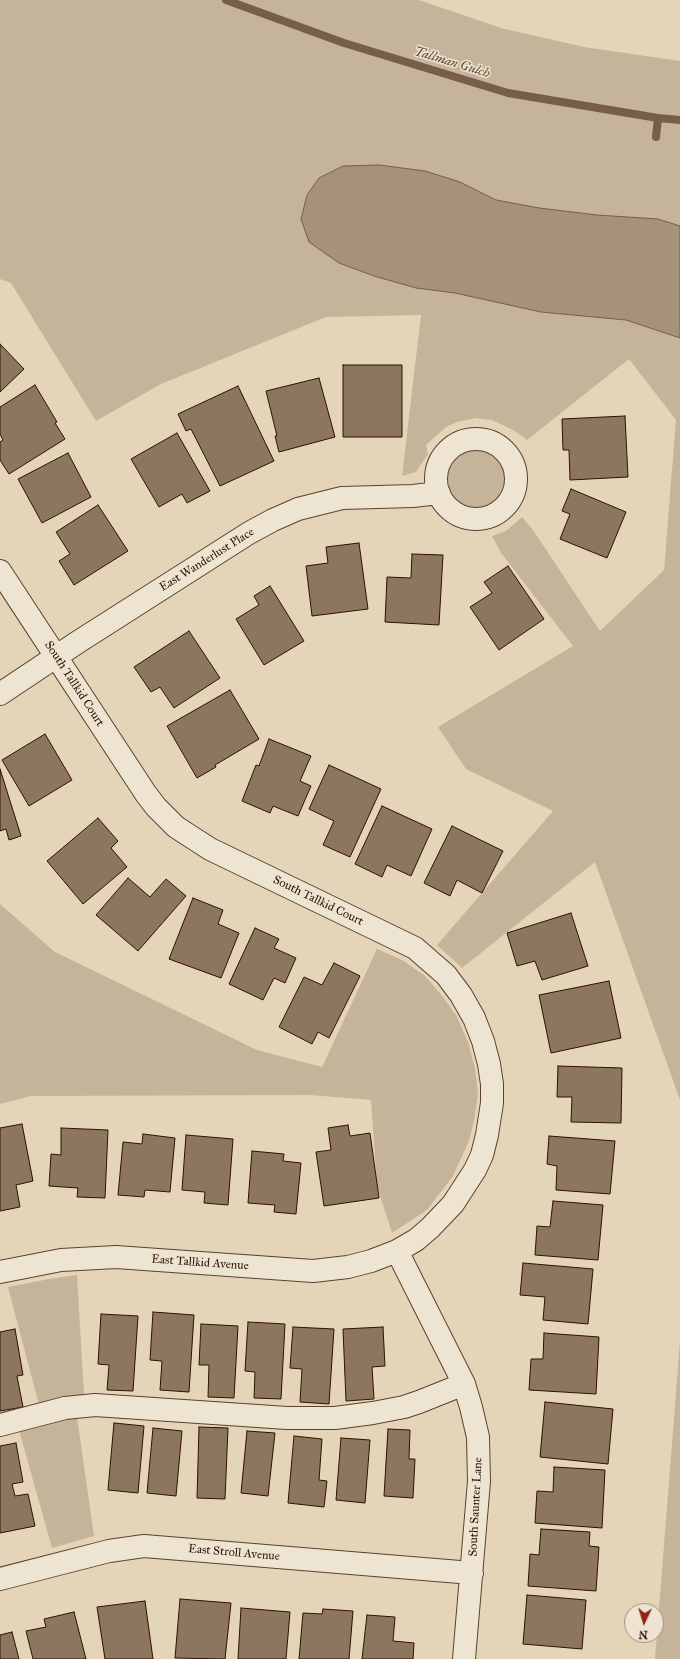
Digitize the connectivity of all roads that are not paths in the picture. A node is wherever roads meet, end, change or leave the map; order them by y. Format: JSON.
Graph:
{"nodes":[{"id":1,"x":439,"y":493,"type":"dead end"},
{"id":2,"x":0,"y":571,"type":"edge"},
{"id":3,"x":56,"y":656,"type":"junction"},
{"id":4,"x":0,"y":694,"type":"edge"},
{"id":5,"x":398,"y":1251,"type":"junction"},
{"id":6,"x":0,"y":1272,"type":"edge"},
{"id":7,"x":464,"y":1384,"type":"junction"},
{"id":8,"x":0,"y":1425,"type":"edge"},
{"id":9,"x":472,"y":1573,"type":"junction"},
{"id":10,"x":0,"y":1579,"type":"edge"},
{"id":11,"x":464,"y":1659,"type":"edge"}],
"edges":[{"from":1,"to":3,"type":"street","name":"East Wanderlust Place"},
{"from":2,"to":3,"type":"street","name":"South Tallkid Court"},
{"from":3,"to":4,"type":"street","name":"East Wanderlust Place"},
{"from":3,"to":5,"type":"street","name":"South Tallkid Court"},
{"from":5,"to":6,"type":"street","name":"East Tallkid Avenue"},
{"from":5,"to":7,"type":"street","name":"South Saunter Lane"},
{"from":7,"to":8,"type":"street"},
{"from":7,"to":9,"type":"street","name":"South Saunter Lane"},
{"from":9,"to":10,"type":"street","name":"East Stroll Avenue"},
{"from":9,"to":11,"type":"street","name":"South Saunter Lane"}]}
